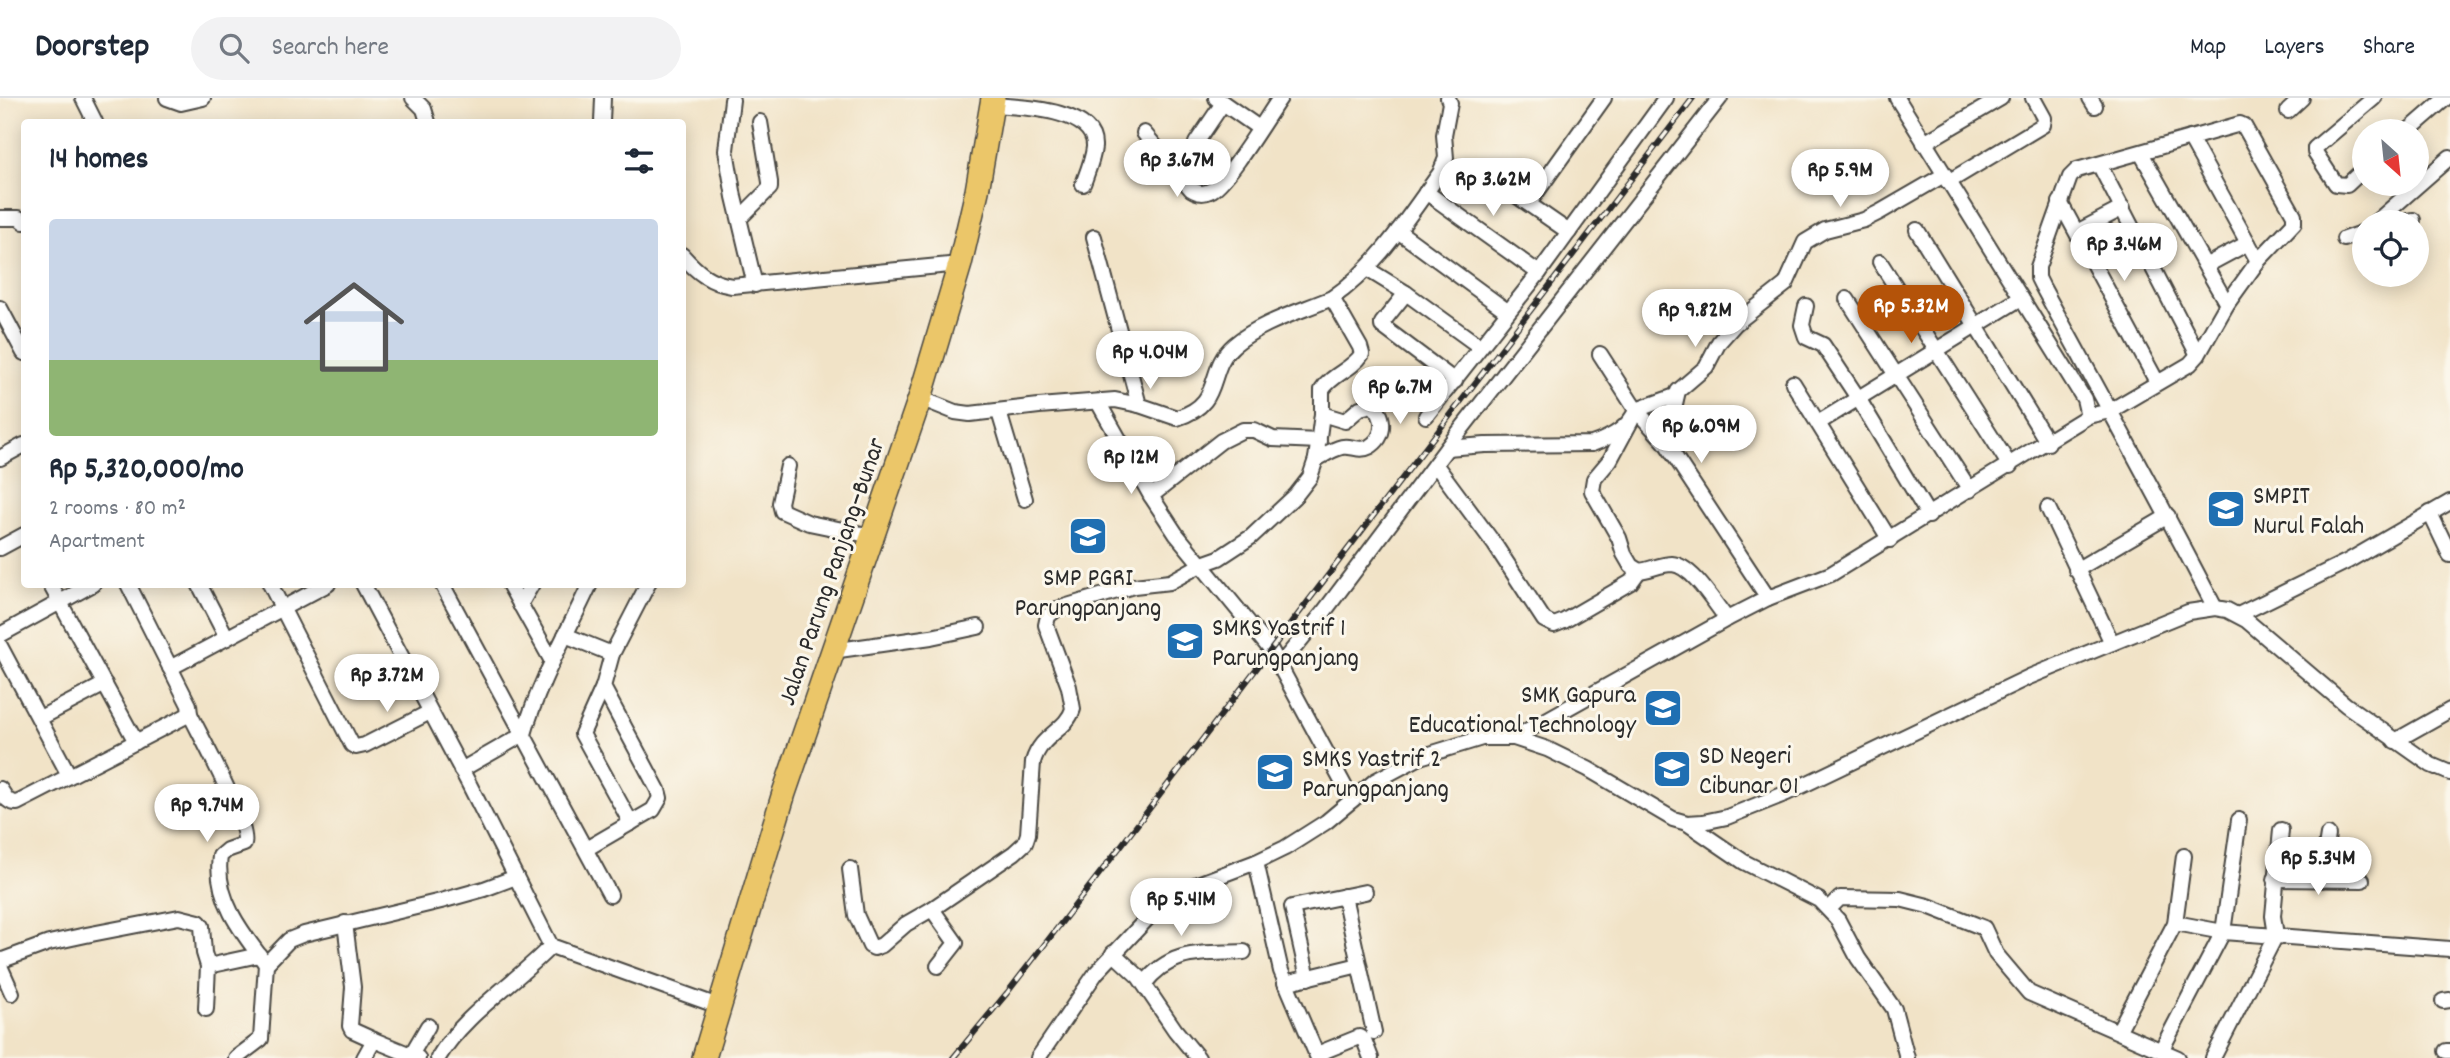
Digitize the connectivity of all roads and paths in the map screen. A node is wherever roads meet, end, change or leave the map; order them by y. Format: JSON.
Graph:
{"nodes":[{"id":1,"x":83,"y":98,"type":"edge"},
{"id":2,"x":167,"y":98,"type":"edge"},
{"id":3,"x":203,"y":98,"type":"edge"},
{"id":4,"x":414,"y":98,"type":"edge"},
{"id":5,"x":603,"y":98,"type":"edge"},
{"id":6,"x":1280,"y":98,"type":"edge"},
{"id":7,"x":1604,"y":98,"type":"edge"},
{"id":8,"x":1666,"y":98,"type":"edge"},
{"id":9,"x":1720,"y":98,"type":"edge"},
{"id":10,"x":2001,"y":98,"type":"edge"},
{"id":11,"x":2032,"y":98,"type":"edge"},
{"id":12,"x":2302,"y":98,"type":"edge"},
{"id":13,"x":2374,"y":98,"type":"edge"},
{"id":14,"x":2446,"y":98,"type":"edge"},
{"id":15,"x":732,"y":100,"type":"dead end"},
{"id":16,"x":1220,"y":100,"type":"edge"},
{"id":17,"x":1451,"y":100,"type":"edge"},
{"id":18,"x":1901,"y":100,"type":"edge"},
{"id":19,"x":992,"y":101,"type":"edge"},
{"id":20,"x":2288,"y":110,"type":"dead end"},
{"id":21,"x":93,"y":119,"type":"edge"},
{"id":22,"x":427,"y":119,"type":"edge"},
{"id":23,"x":602,"y":119,"type":"edge"},
{"id":24,"x":2422,"y":119,"type":"edge"},
{"id":25,"x":760,"y":122,"type":"dead end"},
{"id":26,"x":1259,"y":128,"type":"junction"},
{"id":27,"x":1144,"y":133,"type":"dead end"},
{"id":28,"x":2190,"y":138,"type":"junction"},
{"id":29,"x":1196,"y":143,"type":"dead end"},
{"id":30,"x":1924,"y":143,"type":"junction"},
{"id":31,"x":2141,"y":153,"type":"junction"},
{"id":32,"x":2450,"y":157,"type":"edge"},
{"id":33,"x":2099,"y":164,"type":"junction"},
{"id":34,"x":1946,"y":178,"type":"junction"},
{"id":35,"x":2352,"y":180,"type":"edge"},
{"id":36,"x":1083,"y":184,"type":"dead end"},
{"id":37,"x":1504,"y":187,"type":"dead end"},
{"id":38,"x":1426,"y":192,"type":"junction"},
{"id":39,"x":2060,"y":202,"type":"junction"},
{"id":40,"x":1529,"y":203,"type":"junction"},
{"id":41,"x":2123,"y":208,"type":"junction"},
{"id":42,"x":2390,"y":210,"type":"edge"},
{"id":43,"x":0,"y":218,"type":"edge"},
{"id":44,"x":740,"y":218,"type":"junction"},
{"id":45,"x":21,"y":220,"type":"edge"},
{"id":46,"x":1917,"y":230,"type":"dead end"},
{"id":47,"x":1398,"y":231,"type":"junction"},
{"id":48,"x":1569,"y":232,"type":"junction"},
{"id":49,"x":2077,"y":232,"type":"junction"},
{"id":50,"x":2352,"y":236,"type":"edge"},
{"id":51,"x":1094,"y":237,"type":"dead end"},
{"id":52,"x":2344,"y":239,"type":"dead end"},
{"id":53,"x":2248,"y":243,"type":"junction"},
{"id":54,"x":686,"y":259,"type":"edge"},
{"id":55,"x":2258,"y":261,"type":"junction"},
{"id":56,"x":1880,"y":262,"type":"dead end"},
{"id":57,"x":960,"y":264,"type":"junction"},
{"id":58,"x":2207,"y":265,"type":"junction"},
{"id":59,"x":1367,"y":269,"type":"junction"},
{"id":60,"x":1539,"y":273,"type":"junction"},
{"id":61,"x":755,"y":285,"type":"junction"},
{"id":62,"x":1406,"y":293,"type":"junction"},
{"id":63,"x":1332,"y":298,"type":"junction"},
{"id":64,"x":2021,"y":298,"type":"junction"},
{"id":65,"x":1847,"y":299,"type":"dead end"},
{"id":66,"x":2227,"y":304,"type":"junction"},
{"id":67,"x":1806,"y":306,"type":"dead end"},
{"id":68,"x":0,"y":307,"type":"edge"},
{"id":69,"x":1507,"y":311,"type":"junction"},
{"id":70,"x":1977,"y":326,"type":"junction"},
{"id":71,"x":1479,"y":346,"type":"junction"},
{"id":72,"x":21,"y":347,"type":"edge"},
{"id":73,"x":1938,"y":349,"type":"junction"},
{"id":74,"x":1600,"y":354,"type":"dead end"},
{"id":75,"x":2198,"y":355,"type":"junction"},
{"id":76,"x":1897,"y":374,"type":"junction"},
{"id":77,"x":1455,"y":381,"type":"junction"},
{"id":78,"x":2157,"y":382,"type":"junction"},
{"id":79,"x":1793,"y":383,"type":"dead end"},
{"id":80,"x":1675,"y":396,"type":"junction"},
{"id":81,"x":920,"y":398,"type":"junction"},
{"id":82,"x":1858,"y":398,"type":"junction"},
{"id":83,"x":1098,"y":402,"type":"junction"},
{"id":84,"x":1139,"y":404,"type":"junction"},
{"id":85,"x":999,"y":411,"type":"junction"},
{"id":86,"x":2110,"y":411,"type":"junction"},
{"id":87,"x":1322,"y":414,"type":"junction"},
{"id":88,"x":1426,"y":416,"type":"dead end"},
{"id":89,"x":1633,"y":416,"type":"junction"},
{"id":90,"x":2088,"y":416,"type":"junction"},
{"id":91,"x":1818,"y":423,"type":"junction"},
{"id":92,"x":1319,"y":441,"type":"junction"},
{"id":93,"x":1666,"y":443,"type":"junction"},
{"id":94,"x":2048,"y":443,"type":"junction"},
{"id":95,"x":21,"y":446,"type":"edge"},
{"id":96,"x":1447,"y":448,"type":"junction"},
{"id":97,"x":1,"y":454,"type":"edge"},
{"id":98,"x":1316,"y":459,"type":"junction"},
{"id":99,"x":1435,"y":464,"type":"junction"},
{"id":100,"x":789,"y":466,"type":"dead end"},
{"id":101,"x":2010,"y":466,"type":"junction"},
{"id":102,"x":1970,"y":490,"type":"junction"},
{"id":103,"x":1151,"y":496,"type":"junction"},
{"id":104,"x":1025,"y":499,"type":"dead end"},
{"id":105,"x":2450,"y":502,"type":"edge"},
{"id":106,"x":2048,"y":508,"type":"dead end"},
{"id":107,"x":2430,"y":513,"type":"junction"},
{"id":108,"x":1929,"y":516,"type":"junction"},
{"id":109,"x":2168,"y":516,"type":"junction"},
{"id":110,"x":872,"y":536,"type":"junction"},
{"id":111,"x":21,"y":539,"type":"edge"},
{"id":112,"x":1890,"y":540,"type":"junction"},
{"id":113,"x":0,"y":548,"type":"edge"},
{"id":114,"x":2450,"y":555,"type":"edge"},
{"id":115,"x":1202,"y":564,"type":"junction"},
{"id":116,"x":2076,"y":570,"type":"junction"},
{"id":117,"x":1639,"y":571,"type":"junction"},
{"id":118,"x":52,"y":588,"type":"edge"},
{"id":119,"x":86,"y":588,"type":"edge"},
{"id":120,"x":130,"y":588,"type":"edge"},
{"id":121,"x":201,"y":588,"type":"edge"},
{"id":122,"x":272,"y":588,"type":"edge"},
{"id":123,"x":321,"y":588,"type":"edge"},
{"id":124,"x":365,"y":588,"type":"edge"},
{"id":125,"x":444,"y":588,"type":"edge"},
{"id":126,"x":511,"y":588,"type":"edge"},
{"id":127,"x":530,"y":588,"type":"edge"},
{"id":128,"x":588,"y":588,"type":"edge"},
{"id":129,"x":646,"y":588,"type":"edge"},
{"id":130,"x":1768,"y":598,"type":"junction"},
{"id":131,"x":61,"y":603,"type":"junction"},
{"id":132,"x":520,"y":605,"type":"junction"},
{"id":133,"x":2215,"y":608,"type":"junction"},
{"id":134,"x":282,"y":609,"type":"junction"},
{"id":135,"x":2238,"y":615,"type":"junction"},
{"id":136,"x":1727,"y":619,"type":"junction"},
{"id":137,"x":978,"y":627,"type":"dead end"},
{"id":138,"x":0,"y":635,"type":"edge"},
{"id":139,"x":565,"y":635,"type":"junction"},
{"id":140,"x":227,"y":638,"type":"junction"},
{"id":141,"x":2112,"y":643,"type":"junction"},
{"id":142,"x":0,"y":646,"type":"edge"},
{"id":143,"x":832,"y":651,"type":"junction"},
{"id":144,"x":612,"y":654,"type":"junction"},
{"id":145,"x":552,"y":661,"type":"junction"},
{"id":146,"x":1280,"y":665,"type":"junction"},
{"id":147,"x":170,"y":667,"type":"junction"},
{"id":148,"x":105,"y":684,"type":"junction"},
{"id":149,"x":603,"y":687,"type":"junction"},
{"id":150,"x":2450,"y":710,"type":"edge"},
{"id":151,"x":430,"y":712,"type":"junction"},
{"id":152,"x":190,"y":714,"type":"junction"},
{"id":153,"x":40,"y":718,"type":"junction"},
{"id":154,"x":524,"y":734,"type":"junction"},
{"id":155,"x":1514,"y":738,"type":"junction"},
{"id":156,"x":136,"y":741,"type":"junction"},
{"id":157,"x":2395,"y":741,"type":"junction"},
{"id":158,"x":461,"y":770,"type":"junction"},
{"id":159,"x":2450,"y":773,"type":"edge"},
{"id":160,"x":69,"y":775,"type":"junction"},
{"id":161,"x":0,"y":789,"type":"edge"},
{"id":162,"x":1352,"y":800,"type":"junction"},
{"id":163,"x":2239,"y":820,"type":"dead end"},
{"id":164,"x":631,"y":823,"type":"junction"},
{"id":165,"x":1687,"y":823,"type":"junction"},
{"id":166,"x":2281,"y":830,"type":"dead end"},
{"id":167,"x":2328,"y":835,"type":"dead end"},
{"id":168,"x":586,"y":849,"type":"junction"},
{"id":169,"x":2185,"y":856,"type":"dead end"},
{"id":170,"x":1256,"y":862,"type":"junction"},
{"id":171,"x":850,"y":869,"type":"dead end"},
{"id":172,"x":516,"y":877,"type":"junction"},
{"id":173,"x":2275,"y":879,"type":"junction"},
{"id":174,"x":2321,"y":880,"type":"junction"},
{"id":175,"x":2361,"y":880,"type":"dead end"},
{"id":176,"x":1365,"y":892,"type":"dead end"},
{"id":177,"x":610,"y":895,"type":"dead end"},
{"id":178,"x":1344,"y":897,"type":"junction"},
{"id":179,"x":932,"y":909,"type":"junction"},
{"id":180,"x":1829,"y":909,"type":"junction"},
{"id":181,"x":345,"y":923,"type":"junction"},
{"id":182,"x":2175,"y":923,"type":"junction"},
{"id":183,"x":2223,"y":932,"type":"junction"},
{"id":184,"x":2276,"y":935,"type":"junction"},
{"id":185,"x":551,"y":946,"type":"junction"},
{"id":186,"x":2450,"y":949,"type":"edge"},
{"id":187,"x":1244,"y":952,"type":"dead end"},
{"id":188,"x":1113,"y":953,"type":"junction"},
{"id":189,"x":262,"y":960,"type":"junction"},
{"id":190,"x":0,"y":963,"type":"edge"},
{"id":191,"x":1359,"y":965,"type":"junction"},
{"id":192,"x":208,"y":966,"type":"junction"},
{"id":193,"x":938,"y":966,"type":"dead end"},
{"id":194,"x":1308,"y":978,"type":"junction"},
{"id":195,"x":1285,"y":983,"type":"junction"},
{"id":196,"x":1144,"y":984,"type":"junction"},
{"id":197,"x":12,"y":993,"type":"dead end"},
{"id":198,"x":721,"y":1007,"type":"junction"},
{"id":199,"x":206,"y":1009,"type":"dead end"},
{"id":200,"x":428,"y":1026,"type":"dead end"},
{"id":201,"x":2121,"y":1026,"type":"dead end"},
{"id":202,"x":1374,"y":1032,"type":"dead end"},
{"id":203,"x":374,"y":1040,"type":"junction"},
{"id":204,"x":2164,"y":1045,"type":"dead end"},
{"id":205,"x":415,"y":1056,"type":"edge"},
{"id":206,"x":1317,"y":1056,"type":"edge"},
{"id":207,"x":236,"y":1058,"type":"edge"},
{"id":208,"x":364,"y":1058,"type":"edge"},
{"id":209,"x":438,"y":1058,"type":"edge"},
{"id":210,"x":704,"y":1058,"type":"edge"},
{"id":211,"x":1038,"y":1058,"type":"edge"},
{"id":212,"x":1198,"y":1058,"type":"edge"},
{"id":213,"x":1371,"y":1058,"type":"edge"},
{"id":214,"x":1907,"y":1058,"type":"edge"},
{"id":215,"x":2178,"y":1058,"type":"edge"},
{"id":216,"x":2213,"y":1058,"type":"edge"}],
"edges":[{"from":1,"to":21,"type":"street"},
{"from":2,"to":3,"type":"street"},
{"from":4,"to":22,"type":"street"},
{"from":5,"to":23,"type":"street"},
{"from":6,"to":26,"type":"street"},
{"from":7,"to":40,"type":"street"},
{"from":8,"to":48,"type":"street"},
{"from":9,"to":96,"type":"street"},
{"from":10,"to":30,"type":"street"},
{"from":11,"to":34,"type":"street"},
{"from":12,"to":20,"type":"street"},
{"from":13,"to":35,"type":"street"},
{"from":14,"to":24,"type":"street"},
{"from":15,"to":44,"type":"street"},
{"from":16,"to":26,"type":"street"},
{"from":16,"to":29,"type":"street"},
{"from":17,"to":38,"type":"street"},
{"from":18,"to":30,"type":"street"},
{"from":19,"to":36,"type":"street"},
{"from":19,"to":57,"type":"main road","name":"Jalan Parung Panjang–Bunar"},
{"from":25,"to":44,"type":"street"},
{"from":26,"to":27,"type":"street"},
{"from":28,"to":31,"type":"street"},
{"from":28,"to":53,"type":"street"},
{"from":28,"to":55,"type":"street"},
{"from":30,"to":34,"type":"street"},
{"from":31,"to":33,"type":"street"},
{"from":31,"to":58,"type":"street"},
{"from":32,"to":42,"type":"street"},
{"from":33,"to":39,"type":"street"},
{"from":33,"to":41,"type":"street"},
{"from":34,"to":64,"type":"street"},
{"from":34,"to":80,"type":"street"},
{"from":37,"to":40,"type":"street"},
{"from":38,"to":47,"type":"street"},
{"from":38,"to":60,"type":"street"},
{"from":39,"to":49,"type":"street"},
{"from":39,"to":86,"type":"street"},
{"from":40,"to":48,"type":"street"},
{"from":41,"to":49,"type":"street"},
{"from":41,"to":75,"type":"street"},
{"from":43,"to":45,"type":"street"},
{"from":44,"to":61,"type":"street"},
{"from":46,"to":70,"type":"street"},
{"from":47,"to":59,"type":"street"},
{"from":47,"to":69,"type":"street"},
{"from":48,"to":60,"type":"street"},
{"from":49,"to":78,"type":"street"},
{"from":50,"to":52,"type":"street"},
{"from":51,"to":84,"type":"street"},
{"from":53,"to":55,"type":"street"},
{"from":53,"to":58,"type":"street"},
{"from":54,"to":61,"type":"street"},
{"from":55,"to":66,"type":"street"},
{"from":56,"to":73,"type":"street"},
{"from":57,"to":61,"type":"street"},
{"from":57,"to":81,"type":"main road","name":"Jalan Parung Panjang–Bunar"},
{"from":58,"to":66,"type":"street"},
{"from":59,"to":62,"type":"street"},
{"from":59,"to":63,"type":"street"},
{"from":60,"to":69,"type":"street"},
{"from":62,"to":71,"type":"street"},
{"from":62,"to":77,"type":"street"},
{"from":63,"to":84,"type":"street"},
{"from":63,"to":87,"type":"street"},
{"from":64,"to":70,"type":"street"},
{"from":64,"to":90,"type":"street"},
{"from":65,"to":76,"type":"street"},
{"from":66,"to":75,"type":"street"},
{"from":67,"to":82,"type":"street"},
{"from":68,"to":72,"type":"street"},
{"from":69,"to":71,"type":"street"},
{"from":70,"to":73,"type":"street"},
{"from":70,"to":94,"type":"street"},
{"from":71,"to":77,"type":"street"},
{"from":73,"to":76,"type":"street"},
{"from":73,"to":101,"type":"street"},
{"from":74,"to":89,"type":"street"},
{"from":75,"to":78,"type":"street"},
{"from":76,"to":82,"type":"street"},
{"from":76,"to":102,"type":"street"},
{"from":77,"to":88,"type":"street"},
{"from":78,"to":86,"type":"street"},
{"from":79,"to":91,"type":"street"},
{"from":80,"to":89,"type":"street"},
{"from":80,"to":93,"type":"street"},
{"from":81,"to":85,"type":"street"},
{"from":81,"to":110,"type":"main road","name":"Jalan Parung Panjang–Bunar"},
{"from":82,"to":91,"type":"street"},
{"from":82,"to":108,"type":"street"},
{"from":83,"to":84,"type":"street"},
{"from":83,"to":85,"type":"street"},
{"from":83,"to":103,"type":"street"},
{"from":85,"to":104,"type":"street"},
{"from":86,"to":90,"type":"street"},
{"from":86,"to":109,"type":"street"},
{"from":87,"to":92,"type":"street"},
{"from":87,"to":98,"type":"street"},
{"from":89,"to":93,"type":"street"},
{"from":89,"to":96,"type":"street"},
{"from":89,"to":117,"type":"street"},
{"from":90,"to":94,"type":"street"},
{"from":91,"to":112,"type":"street"},
{"from":92,"to":98,"type":"street"},
{"from":92,"to":103,"type":"street"},
{"from":93,"to":130,"type":"street"},
{"from":94,"to":101,"type":"street"},
{"from":95,"to":97,"type":"street"},
{"from":96,"to":99,"type":"street"},
{"from":98,"to":115,"type":"street"},
{"from":99,"to":117,"type":"street"},
{"from":99,"to":146,"type":"street"},
{"from":100,"to":110,"type":"street"},
{"from":101,"to":102,"type":"street"},
{"from":102,"to":108,"type":"street"},
{"from":103,"to":115,"type":"street"},
{"from":105,"to":107,"type":"street"},
{"from":106,"to":116,"type":"street"},
{"from":107,"to":114,"type":"street"},
{"from":107,"to":135,"type":"street"},
{"from":108,"to":112,"type":"street"},
{"from":109,"to":116,"type":"street"},
{"from":109,"to":133,"type":"street"},
{"from":110,"to":143,"type":"main road","name":"Jalan Parung Panjang–Bunar"},
{"from":111,"to":113,"type":"street"},
{"from":112,"to":130,"type":"street"},
{"from":115,"to":146,"type":"street"},
{"from":115,"to":179,"type":"street"},
{"from":116,"to":141,"type":"street"},
{"from":117,"to":136,"type":"street"},
{"from":118,"to":131,"type":"street"},
{"from":119,"to":131,"type":"street"},
{"from":120,"to":147,"type":"street"},
{"from":121,"to":140,"type":"street"},
{"from":122,"to":134,"type":"street"},
{"from":123,"to":134,"type":"street"},
{"from":124,"to":151,"type":"street"},
{"from":125,"to":154,"type":"street"},
{"from":126,"to":132,"type":"street"},
{"from":127,"to":132,"type":"street"},
{"from":128,"to":139,"type":"street"},
{"from":129,"to":144,"type":"street"},
{"from":130,"to":136,"type":"street"},
{"from":131,"to":138,"type":"street"},
{"from":131,"to":148,"type":"street"},
{"from":132,"to":145,"type":"street"},
{"from":133,"to":135,"type":"street"},
{"from":133,"to":141,"type":"street"},
{"from":134,"to":140,"type":"street"},
{"from":134,"to":151,"type":"street"},
{"from":135,"to":157,"type":"street"},
{"from":136,"to":155,"type":"street"},
{"from":137,"to":143,"type":"street"},
{"from":139,"to":144,"type":"street"},
{"from":139,"to":145,"type":"street"},
{"from":140,"to":147,"type":"street"},
{"from":141,"to":165,"type":"street"},
{"from":142,"to":153,"type":"street"},
{"from":143,"to":198,"type":"main road","name":"Jalan Parung Panjang–Bunar"},
{"from":144,"to":149,"type":"street"},
{"from":145,"to":154,"type":"street"},
{"from":146,"to":162,"type":"street"},
{"from":147,"to":152,"type":"street"},
{"from":148,"to":153,"type":"street"},
{"from":148,"to":156,"type":"street"},
{"from":149,"to":164,"type":"street"},
{"from":149,"to":164,"type":"street"},
{"from":150,"to":157,"type":"street"},
{"from":151,"to":158,"type":"street"},
{"from":152,"to":156,"type":"street"},
{"from":152,"to":189,"type":"street"},
{"from":153,"to":160,"type":"street"},
{"from":154,"to":158,"type":"street"},
{"from":154,"to":168,"type":"street"},
{"from":155,"to":162,"type":"street"},
{"from":155,"to":165,"type":"street"},
{"from":156,"to":160,"type":"street"},
{"from":157,"to":159,"type":"street"},
{"from":158,"to":172,"type":"street"},
{"from":160,"to":161,"type":"street"},
{"from":162,"to":170,"type":"street"},
{"from":163,"to":183,"type":"street"},
{"from":164,"to":168,"type":"street"},
{"from":165,"to":180,"type":"street"},
{"from":166,"to":173,"type":"street"},
{"from":167,"to":174,"type":"street"},
{"from":168,"to":177,"type":"street"},
{"from":169,"to":182,"type":"street"},
{"from":170,"to":188,"type":"street"},
{"from":170,"to":195,"type":"street"},
{"from":171,"to":179,"type":"street"},
{"from":172,"to":181,"type":"street"},
{"from":172,"to":185,"type":"street"},
{"from":173,"to":174,"type":"street"},
{"from":173,"to":184,"type":"street"},
{"from":174,"to":175,"type":"street"},
{"from":176,"to":178,"type":"street"},
{"from":178,"to":191,"type":"street"},
{"from":178,"to":194,"type":"street"},
{"from":179,"to":193,"type":"street"},
{"from":180,"to":214,"type":"street"},
{"from":180,"to":215,"type":"street"},
{"from":181,"to":189,"type":"street"},
{"from":181,"to":203,"type":"street"},
{"from":182,"to":183,"type":"street"},
{"from":182,"to":201,"type":"street"},
{"from":183,"to":184,"type":"street"},
{"from":183,"to":204,"type":"street"},
{"from":184,"to":186,"type":"street"},
{"from":184,"to":216,"type":"street"},
{"from":185,"to":198,"type":"street"},
{"from":185,"to":209,"type":"street"},
{"from":187,"to":196,"type":"street"},
{"from":188,"to":196,"type":"street"},
{"from":188,"to":211,"type":"street"},
{"from":189,"to":192,"type":"street"},
{"from":189,"to":207,"type":"street"},
{"from":190,"to":192,"type":"street"},
{"from":190,"to":197,"type":"street"},
{"from":191,"to":194,"type":"street"},
{"from":191,"to":202,"type":"street"},
{"from":192,"to":199,"type":"street"},
{"from":194,"to":195,"type":"street"},
{"from":195,"to":206,"type":"street"},
{"from":196,"to":212,"type":"street"},
{"from":198,"to":210,"type":"main road","name":"Jalan Parung Panjang–Bunar"},
{"from":200,"to":205,"type":"street"},
{"from":203,"to":205,"type":"street"},
{"from":203,"to":208,"type":"street"},
{"from":206,"to":213,"type":"street"}]}
